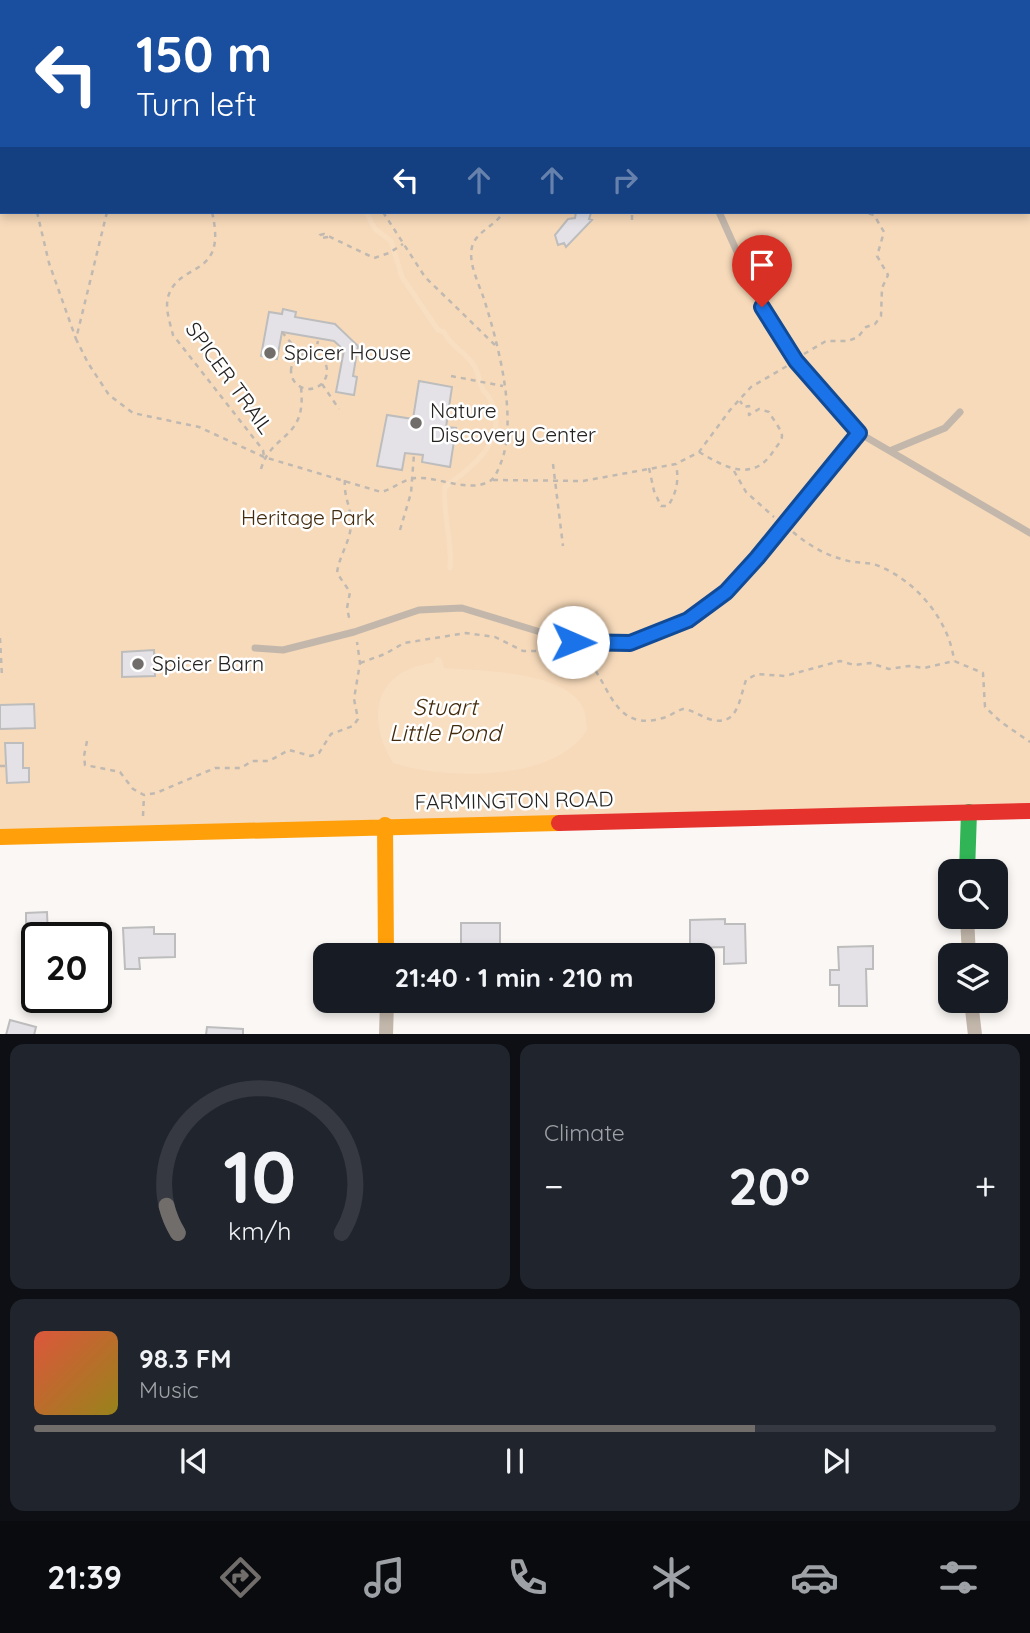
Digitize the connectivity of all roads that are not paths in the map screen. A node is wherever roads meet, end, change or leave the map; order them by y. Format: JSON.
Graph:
{"nodes":[{"id":1,"x":720,"y":214,"type":"edge"},
{"id":2,"x":960,"y":412,"type":"dead end"},
{"id":3,"x":859,"y":433,"type":"junction"},
{"id":4,"x":892,"y":450,"type":"junction"},
{"id":5,"x":1030,"y":533,"type":"edge"},
{"id":6,"x":254,"y":648,"type":"dead end"},
{"id":7,"x":1030,"y":811,"type":"edge"},
{"id":8,"x":969,"y":812,"type":"junction"},
{"id":9,"x":386,"y":825,"type":"junction"},
{"id":10,"x":0,"y":837,"type":"edge"},
{"id":11,"x":967,"y":859,"type":"edge"},
{"id":12,"x":386,"y":943,"type":"edge"},
{"id":13,"x":387,"y":1013,"type":"edge"},
{"id":14,"x":972,"y":1013,"type":"edge"},
{"id":15,"x":386,"y":1034,"type":"edge"},
{"id":16,"x":975,"y":1034,"type":"edge"}],
"edges":[{"from":1,"to":3,"type":"lane"},
{"from":2,"to":4,"type":"lane"},
{"from":3,"to":4,"type":"lane"},
{"from":3,"to":6,"type":"lane"},
{"from":4,"to":5,"type":"lane"},
{"from":7,"to":8,"type":"street","name":"FARMINGTON ROAD"},
{"from":8,"to":9,"type":"street","name":"FARMINGTON ROAD"},
{"from":8,"to":11,"type":"street"},
{"from":9,"to":10,"type":"street","name":"FARMINGTON ROAD"},
{"from":9,"to":12,"type":"street"},
{"from":13,"to":15,"type":"street"},
{"from":14,"to":16,"type":"street"}]}
